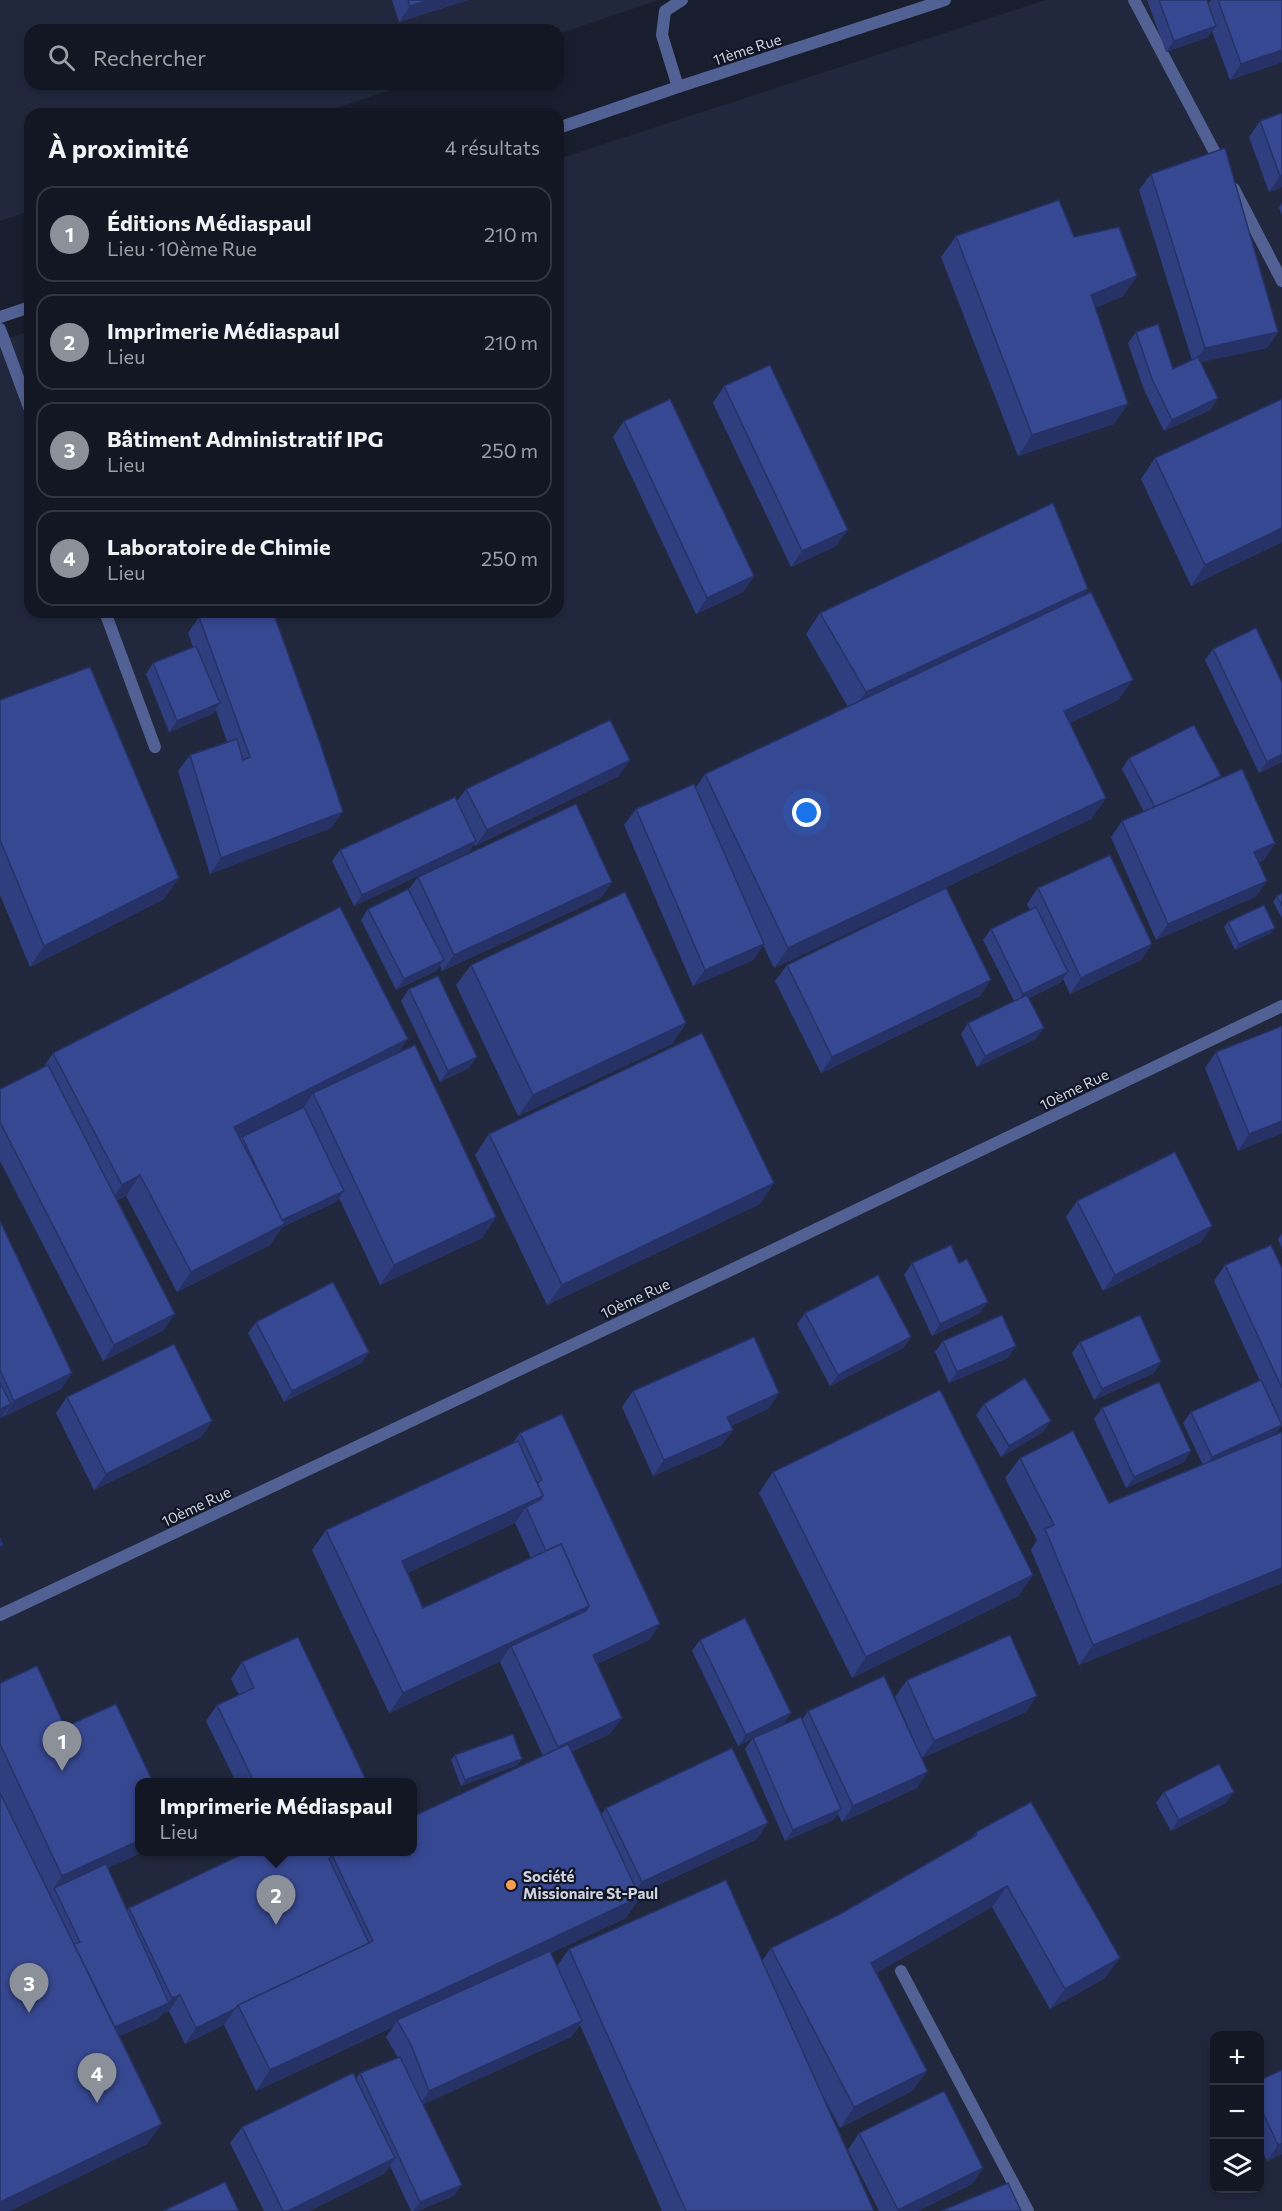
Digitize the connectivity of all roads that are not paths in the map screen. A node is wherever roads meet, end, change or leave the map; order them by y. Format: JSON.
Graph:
{"nodes":[{"id":1,"x":682,"y":0,"type":"edge"},
{"id":2,"x":945,"y":0,"type":"edge"},
{"id":3,"x":1134,"y":0,"type":"edge"},
{"id":4,"x":678,"y":87,"type":"junction"},
{"id":5,"x":564,"y":126,"type":"edge"},
{"id":6,"x":1282,"y":281,"type":"edge"},
{"id":7,"x":24,"y":309,"type":"edge"},
{"id":8,"x":0,"y":317,"type":"edge"},
{"id":9,"x":0,"y":329,"type":"edge"},
{"id":10,"x":24,"y":394,"type":"edge"},
{"id":11,"x":107,"y":618,"type":"edge"},
{"id":12,"x":155,"y":747,"type":"dead end"},
{"id":13,"x":1282,"y":1006,"type":"edge"},
{"id":14,"x":0,"y":1615,"type":"edge"},
{"id":15,"x":902,"y":1971,"type":"edge"},
{"id":16,"x":1028,"y":2211,"type":"edge"}],
"edges":[{"from":1,"to":4,"type":"street"},
{"from":2,"to":4,"type":"street","name":"11ème Rue"},
{"from":3,"to":6,"type":"street"},
{"from":4,"to":5,"type":"street","name":"11ème Rue"},
{"from":7,"to":8,"type":"street"},
{"from":9,"to":10,"type":"street"},
{"from":11,"to":12,"type":"street"},
{"from":13,"to":14,"type":"street","name":"10ème Rue"},
{"from":15,"to":16,"type":"street"}]}
